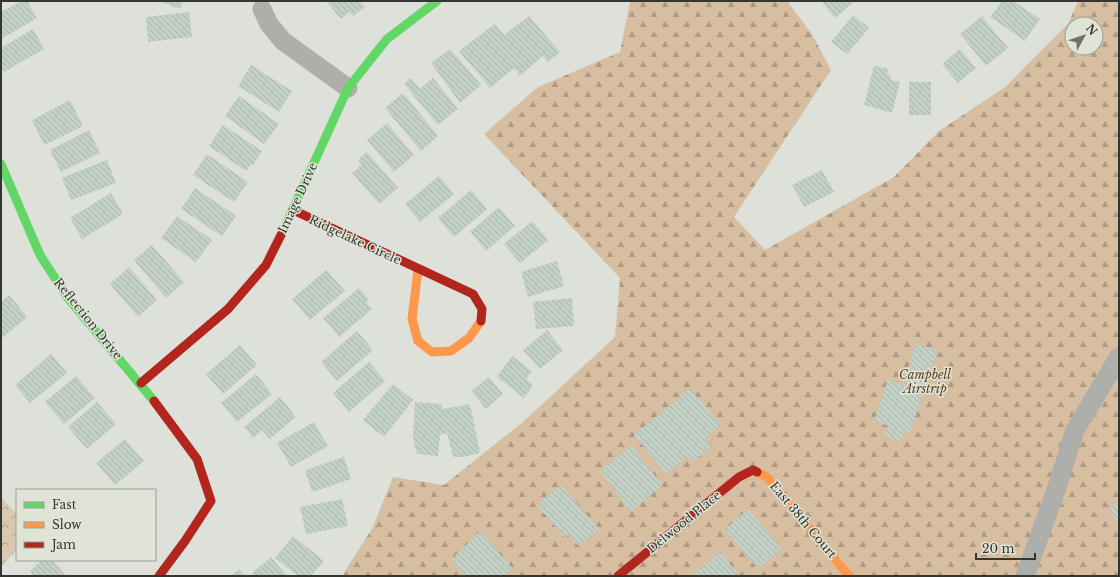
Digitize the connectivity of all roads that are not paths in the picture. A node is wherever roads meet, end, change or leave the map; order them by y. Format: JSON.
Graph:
{"nodes":[{"id":1,"x":437,"y":1,"type":"edge"},
{"id":2,"x":262,"y":8,"type":"dead end"},
{"id":3,"x":348,"y":88,"type":"junction"},
{"id":4,"x":1,"y":164,"type":"edge"},
{"id":5,"x":293,"y":210,"type":"junction"},
{"id":6,"x":418,"y":270,"type":"junction"},
{"id":7,"x":1119,"y":356,"type":"edge"},
{"id":8,"x":141,"y":383,"type":"junction"},
{"id":9,"x":753,"y":470,"type":"joint"},
{"id":10,"x":159,"y":576,"type":"edge"},
{"id":11,"x":618,"y":576,"type":"edge"},
{"id":12,"x":849,"y":576,"type":"edge"},
{"id":13,"x":1024,"y":576,"type":"edge"}],
"edges":[{"from":1,"to":3,"type":"street","name":"Image Drive"},
{"from":2,"to":3,"type":"street"},
{"from":3,"to":5,"type":"street","name":"Image Drive"},
{"from":4,"to":8,"type":"street","name":"Reflection Drive"},
{"from":5,"to":6,"type":"street","name":"Ridgelake Circle"},
{"from":5,"to":8,"type":"street","name":"Image Drive"},
{"from":6,"to":6,"type":"street","name":"Ridgelake Circle"},
{"from":7,"to":13,"type":"street"},
{"from":8,"to":10,"type":"street","name":"Reflection Drive"},
{"from":9,"to":11,"type":"street","name":"Delwood Place"},
{"from":9,"to":12,"type":"street","name":"East 38th Court"}]}
